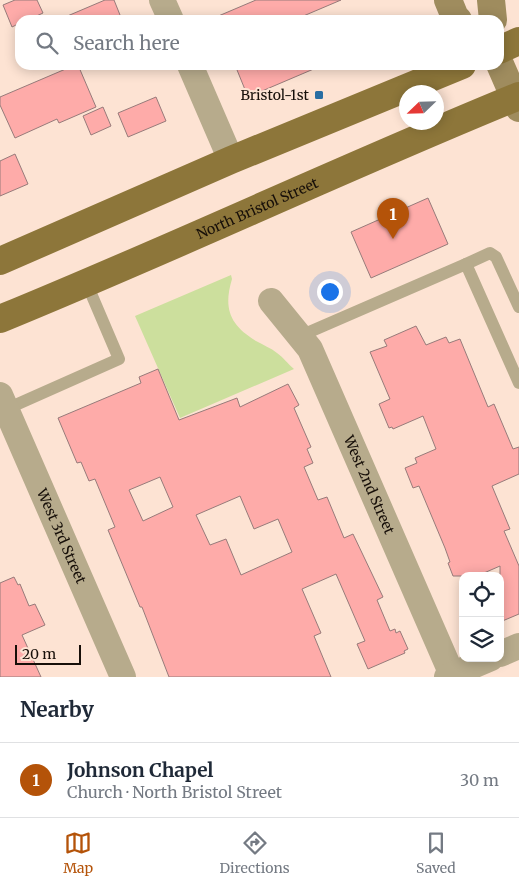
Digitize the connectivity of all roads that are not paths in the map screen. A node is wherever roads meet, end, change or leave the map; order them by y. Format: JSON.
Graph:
{"nodes":[{"id":1,"x":162,"y":0,"type":"edge"},
{"id":2,"x":448,"y":0,"type":"edge"},
{"id":3,"x":491,"y":0,"type":"edge"},
{"id":4,"x":169,"y":15,"type":"edge"},
{"id":5,"x":454,"y":15,"type":"edge"},
{"id":6,"x":492,"y":15,"type":"edge"},
{"id":7,"x":519,"y":41,"type":"edge"},
{"id":8,"x":504,"y":48,"type":"edge"},
{"id":9,"x":192,"y":70,"type":"edge"},
{"id":10,"x":450,"y":70,"type":"edge"},
{"id":11,"x":503,"y":70,"type":"edge"},
{"id":12,"x":517,"y":101,"type":"edge"},
{"id":13,"x":231,"y":160,"type":"junction"},
{"id":14,"x":0,"y":261,"type":"edge"},
{"id":15,"x":466,"y":264,"type":"junction"},
{"id":16,"x":87,"y":284,"type":"junction"},
{"id":17,"x":271,"y":302,"type":"dead end"},
{"id":18,"x":519,"y":307,"type":"edge"},
{"id":19,"x":0,"y":320,"type":"edge"},
{"id":20,"x":300,"y":336,"type":"junction"},
{"id":21,"x":519,"y":383,"type":"edge"},
{"id":22,"x":2,"y":405,"type":"edge"},
{"id":23,"x":519,"y":646,"type":"edge"},
{"id":24,"x":504,"y":652,"type":"edge"},
{"id":25,"x":482,"y":662,"type":"edge"},
{"id":26,"x":451,"y":676,"type":"edge"},
{"id":27,"x":123,"y":677,"type":"edge"}],
"edges":[{"from":1,"to":4,"type":"street"},
{"from":2,"to":5,"type":"main road"},
{"from":3,"to":6,"type":"main road"},
{"from":7,"to":8,"type":"main road"},
{"from":9,"to":13,"type":"street"},
{"from":10,"to":13,"type":"main road"},
{"from":11,"to":12,"type":"main road"},
{"from":12,"to":16,"type":"main road","name":"North Bristol Street"},
{"from":13,"to":14,"type":"main road"},
{"from":15,"to":18,"type":"lane"},
{"from":15,"to":20,"type":"lane"},
{"from":15,"to":21,"type":"lane"},
{"from":16,"to":19,"type":"main road","name":"North Bristol Street"},
{"from":16,"to":22,"type":"lane"},
{"from":17,"to":20,"type":"street","name":"West 2nd Street"},
{"from":20,"to":26,"type":"street","name":"West 2nd Street"},
{"from":22,"to":27,"type":"street","name":"West 3rd Street"},
{"from":23,"to":24,"type":"street"},
{"from":25,"to":26,"type":"street"}]}
